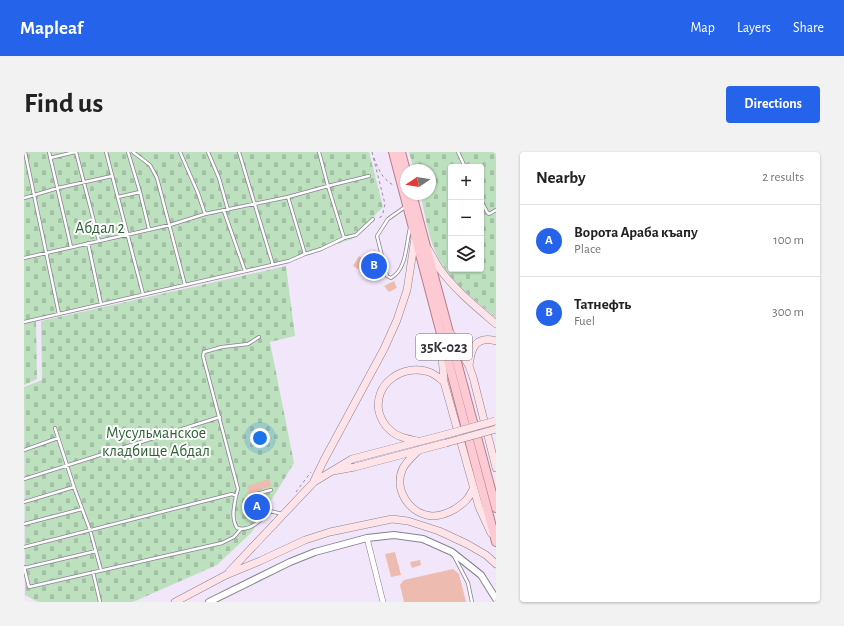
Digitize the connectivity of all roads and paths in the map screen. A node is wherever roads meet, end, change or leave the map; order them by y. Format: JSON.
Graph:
{"nodes":[{"id":1,"x":25,"y":152,"type":"edge"},
{"id":2,"x":49,"y":152,"type":"edge"},
{"id":3,"x":75,"y":152,"type":"edge"},
{"id":4,"x":106,"y":152,"type":"edge"},
{"id":5,"x":128,"y":152,"type":"edge"},
{"id":6,"x":133,"y":152,"type":"edge"},
{"id":7,"x":180,"y":152,"type":"edge"},
{"id":8,"x":208,"y":152,"type":"edge"},
{"id":9,"x":239,"y":152,"type":"edge"},
{"id":10,"x":319,"y":152,"type":"edge"},
{"id":11,"x":372,"y":152,"type":"edge"},
{"id":12,"x":393,"y":152,"type":"edge"},
{"id":13,"x":401,"y":152,"type":"edge"},
{"id":14,"x":458,"y":152,"type":"edge"},
{"id":15,"x":50,"y":158,"type":"junction"},
{"id":16,"x":404,"y":164,"type":"edge"},
{"id":17,"x":464,"y":164,"type":"edge"},
{"id":18,"x":112,"y":176,"type":"junction"},
{"id":19,"x":369,"y":176,"type":"dead end"},
{"id":20,"x":400,"y":179,"type":"edge"},
{"id":21,"x":84,"y":182,"type":"junction"},
{"id":22,"x":328,"y":186,"type":"junction"},
{"id":23,"x":58,"y":188,"type":"junction"},
{"id":24,"x":400,"y":188,"type":"edge"},
{"id":25,"x":140,"y":192,"type":"junction"},
{"id":26,"x":34,"y":196,"type":"junction"},
{"id":27,"x":118,"y":197,"type":"junction"},
{"id":28,"x":288,"y":197,"type":"junction"},
{"id":29,"x":24,"y":198,"type":"edge"},
{"id":30,"x":406,"y":200,"type":"edge"},
{"id":31,"x":414,"y":200,"type":"edge"},
{"id":32,"x":255,"y":204,"type":"junction"},
{"id":33,"x":407,"y":206,"type":"junction"},
{"id":34,"x":484,"y":206,"type":"edge"},
{"id":35,"x":228,"y":210,"type":"junction"},
{"id":36,"x":496,"y":210,"type":"edge"},
{"id":37,"x":224,"y":211,"type":"junction"},
{"id":38,"x":204,"y":214,"type":"junction"},
{"id":39,"x":372,"y":219,"type":"joint"},
{"id":40,"x":412,"y":223,"type":"junction"},
{"id":41,"x":170,"y":225,"type":"junction"},
{"id":42,"x":149,"y":229,"type":"junction"},
{"id":43,"x":127,"y":233,"type":"junction"},
{"id":44,"x":344,"y":238,"type":"junction"},
{"id":45,"x":415,"y":238,"type":"junction"},
{"id":46,"x":98,"y":241,"type":"junction"},
{"id":47,"x":425,"y":242,"type":"junction"},
{"id":48,"x":88,"y":243,"type":"junction"},
{"id":49,"x":71,"y":247,"type":"junction"},
{"id":50,"x":46,"y":253,"type":"junction"},
{"id":51,"x":305,"y":254,"type":"junction"},
{"id":52,"x":24,"y":258,"type":"edge"},
{"id":53,"x":272,"y":265,"type":"junction"},
{"id":54,"x":245,"y":271,"type":"junction"},
{"id":55,"x":185,"y":285,"type":"junction"},
{"id":56,"x":143,"y":294,"type":"junction"},
{"id":57,"x":102,"y":304,"type":"junction"},
{"id":58,"x":59,"y":314,"type":"junction"},
{"id":59,"x":24,"y":322,"type":"edge"},
{"id":60,"x":496,"y":324,"type":"edge"},
{"id":61,"x":447,"y":326,"type":"junction"},
{"id":62,"x":441,"y":335,"type":"junction"},
{"id":63,"x":259,"y":337,"type":"dead end"},
{"id":64,"x":496,"y":341,"type":"edge"},
{"id":65,"x":469,"y":366,"type":"junction"},
{"id":66,"x":444,"y":382,"type":"junction"},
{"id":67,"x":219,"y":417,"type":"junction"},
{"id":68,"x":496,"y":424,"type":"edge"},
{"id":69,"x":55,"y":428,"type":"dead end"},
{"id":70,"x":58,"y":438,"type":"junction"},
{"id":71,"x":418,"y":441,"type":"junction"},
{"id":72,"x":24,"y":450,"type":"edge"},
{"id":73,"x":420,"y":450,"type":"junction"},
{"id":74,"x":67,"y":466,"type":"junction"},
{"id":75,"x":496,"y":468,"type":"edge"},
{"id":76,"x":313,"y":471,"type":"dead end"},
{"id":77,"x":333,"y":471,"type":"junction"},
{"id":78,"x":24,"y":479,"type":"edge"},
{"id":79,"x":314,"y":482,"type":"junction"},
{"id":80,"x":74,"y":488,"type":"junction"},
{"id":81,"x":473,"y":489,"type":"junction"},
{"id":82,"x":271,"y":490,"type":"dead end"},
{"id":83,"x":294,"y":495,"type":"dead end"},
{"id":84,"x":236,"y":496,"type":"junction"},
{"id":85,"x":24,"y":502,"type":"edge"},
{"id":86,"x":496,"y":508,"type":"edge"},
{"id":87,"x":82,"y":509,"type":"junction"},
{"id":88,"x":284,"y":514,"type":"junction"},
{"id":89,"x":258,"y":522,"type":"junction"},
{"id":90,"x":24,"y":524,"type":"edge"},
{"id":91,"x":241,"y":529,"type":"junction"},
{"id":92,"x":90,"y":530,"type":"junction"},
{"id":93,"x":368,"y":538,"type":"junction"},
{"id":94,"x":496,"y":543,"type":"edge"},
{"id":95,"x":24,"y":547,"type":"edge"},
{"id":96,"x":96,"y":550,"type":"junction"},
{"id":97,"x":452,"y":552,"type":"junction"},
{"id":98,"x":496,"y":564,"type":"edge"},
{"id":99,"x":24,"y":567,"type":"edge"},
{"id":100,"x":101,"y":570,"type":"junction"},
{"id":101,"x":93,"y":572,"type":"junction"},
{"id":102,"x":226,"y":575,"type":"junction"},
{"id":103,"x":496,"y":598,"type":"edge"},
{"id":104,"x":100,"y":602,"type":"edge"},
{"id":105,"x":176,"y":602,"type":"edge"},
{"id":106,"x":209,"y":602,"type":"edge"},
{"id":107,"x":384,"y":602,"type":"edge"},
{"id":108,"x":472,"y":602,"type":"edge"}],
"edges":[{"from":1,"to":26,"type":"lane"},
{"from":2,"to":15,"type":"lane"},
{"from":3,"to":15,"type":"lane"},
{"from":3,"to":21,"type":"lane"},
{"from":4,"to":18,"type":"lane"},
{"from":5,"to":25,"type":"lane"},
{"from":6,"to":41,"type":"lane"},
{"from":7,"to":38,"type":"lane"},
{"from":8,"to":35,"type":"lane"},
{"from":9,"to":32,"type":"lane"},
{"from":10,"to":22,"type":"lane"},
{"from":11,"to":24,"type":"path"},
{"from":11,"to":39,"type":"path"},
{"from":12,"to":20,"type":"main road","number":"35К-023"},
{"from":13,"to":16,"type":"main road"},
{"from":14,"to":17,"type":"lane"},
{"from":15,"to":23,"type":"lane"},
{"from":18,"to":21,"type":"lane"},
{"from":18,"to":27,"type":"lane"},
{"from":19,"to":22,"type":"lane"},
{"from":21,"to":23,"type":"lane"},
{"from":21,"to":46,"type":"lane"},
{"from":22,"to":28,"type":"lane"},
{"from":22,"to":44,"type":"lane"},
{"from":23,"to":26,"type":"lane"},
{"from":23,"to":49,"type":"lane"},
{"from":25,"to":27,"type":"lane"},
{"from":25,"to":42,"type":"lane"},
{"from":26,"to":29,"type":"lane"},
{"from":26,"to":50,"type":"lane"},
{"from":27,"to":43,"type":"lane"},
{"from":28,"to":32,"type":"lane"},
{"from":28,"to":51,"type":"lane"},
{"from":30,"to":33,"type":"main road","number":"35К-023"},
{"from":31,"to":47,"type":"main road","number":"35К-023"},
{"from":32,"to":35,"type":"lane"},
{"from":32,"to":53,"type":"lane"},
{"from":33,"to":40,"type":"main road","number":"35К-023"},
{"from":33,"to":40,"type":"lane"},
{"from":34,"to":36,"type":"lane"},
{"from":35,"to":37,"type":"lane"},
{"from":37,"to":38,"type":"lane"},
{"from":37,"to":54,"type":"lane"},
{"from":38,"to":41,"type":"lane"},
{"from":39,"to":44,"type":"lane"},
{"from":40,"to":45,"type":"main road","number":"35К-023"},
{"from":41,"to":42,"type":"lane"},
{"from":41,"to":55,"type":"lane"},
{"from":42,"to":43,"type":"lane"},
{"from":43,"to":46,"type":"lane"},
{"from":43,"to":56,"type":"lane"},
{"from":44,"to":51,"type":"lane"},
{"from":45,"to":62,"type":"main road","number":"35К-023"},
{"from":45,"to":79,"type":"main road"},
{"from":46,"to":48,"type":"lane"},
{"from":47,"to":60,"type":"main road"},
{"from":47,"to":61,"type":"main road","number":"35К-023"},
{"from":48,"to":49,"type":"lane"},
{"from":48,"to":57,"type":"lane"},
{"from":49,"to":50,"type":"lane"},
{"from":50,"to":52,"type":"lane"},
{"from":50,"to":58,"type":"lane"},
{"from":51,"to":53,"type":"lane"},
{"from":53,"to":54,"type":"lane"},
{"from":54,"to":55,"type":"lane"},
{"from":55,"to":56,"type":"lane"},
{"from":56,"to":57,"type":"lane"},
{"from":57,"to":58,"type":"lane"},
{"from":58,"to":59,"type":"lane"},
{"from":61,"to":65,"type":"main road"},
{"from":61,"to":86,"type":"main road","number":"35К-023"},
{"from":62,"to":66,"type":"main road"},
{"from":62,"to":94,"type":"main road","number":"35К-023"},
{"from":63,"to":67,"type":"lane"},
{"from":64,"to":65,"type":"main road"},
{"from":65,"to":75,"type":"main road"},
{"from":66,"to":71,"type":"main road"},
{"from":66,"to":81,"type":"main road"},
{"from":67,"to":74,"type":"lane"},
{"from":67,"to":84,"type":"lane"},
{"from":68,"to":71,"type":"main road","bridge":true},
{"from":68,"to":73,"type":"main road","bridge":true},
{"from":69,"to":70,"type":"lane"},
{"from":70,"to":72,"type":"lane"},
{"from":70,"to":74,"type":"lane"},
{"from":71,"to":77,"type":"main road"},
{"from":73,"to":77,"type":"main road"},
{"from":73,"to":81,"type":"main road"},
{"from":74,"to":78,"type":"lane"},
{"from":74,"to":80,"type":"lane"},
{"from":76,"to":83,"type":"path"},
{"from":77,"to":79,"type":"main road"},
{"from":79,"to":88,"type":"main road"},
{"from":80,"to":85,"type":"lane"},
{"from":80,"to":87,"type":"lane"},
{"from":81,"to":94,"type":"main road"},
{"from":82,"to":89,"type":"lane"},
{"from":84,"to":91,"type":"lane"},
{"from":84,"to":92,"type":"lane"},
{"from":87,"to":90,"type":"lane"},
{"from":87,"to":92,"type":"lane"},
{"from":88,"to":89,"type":"lane"},
{"from":88,"to":102,"type":"main road"},
{"from":89,"to":91,"type":"lane"},
{"from":91,"to":100,"type":"lane"},
{"from":92,"to":95,"type":"lane"},
{"from":92,"to":96,"type":"lane"},
{"from":93,"to":97,"type":"street"},
{"from":93,"to":106,"type":"street"},
{"from":93,"to":107,"type":"street"},
{"from":96,"to":99,"type":"lane"},
{"from":96,"to":100,"type":"lane"},
{"from":97,"to":103,"type":"street"},
{"from":97,"to":108,"type":"lane"},
{"from":98,"to":102,"type":"main road"},
{"from":99,"to":101,"type":"lane"},
{"from":100,"to":101,"type":"lane"},
{"from":101,"to":104,"type":"lane"},
{"from":102,"to":105,"type":"main road"}]}
